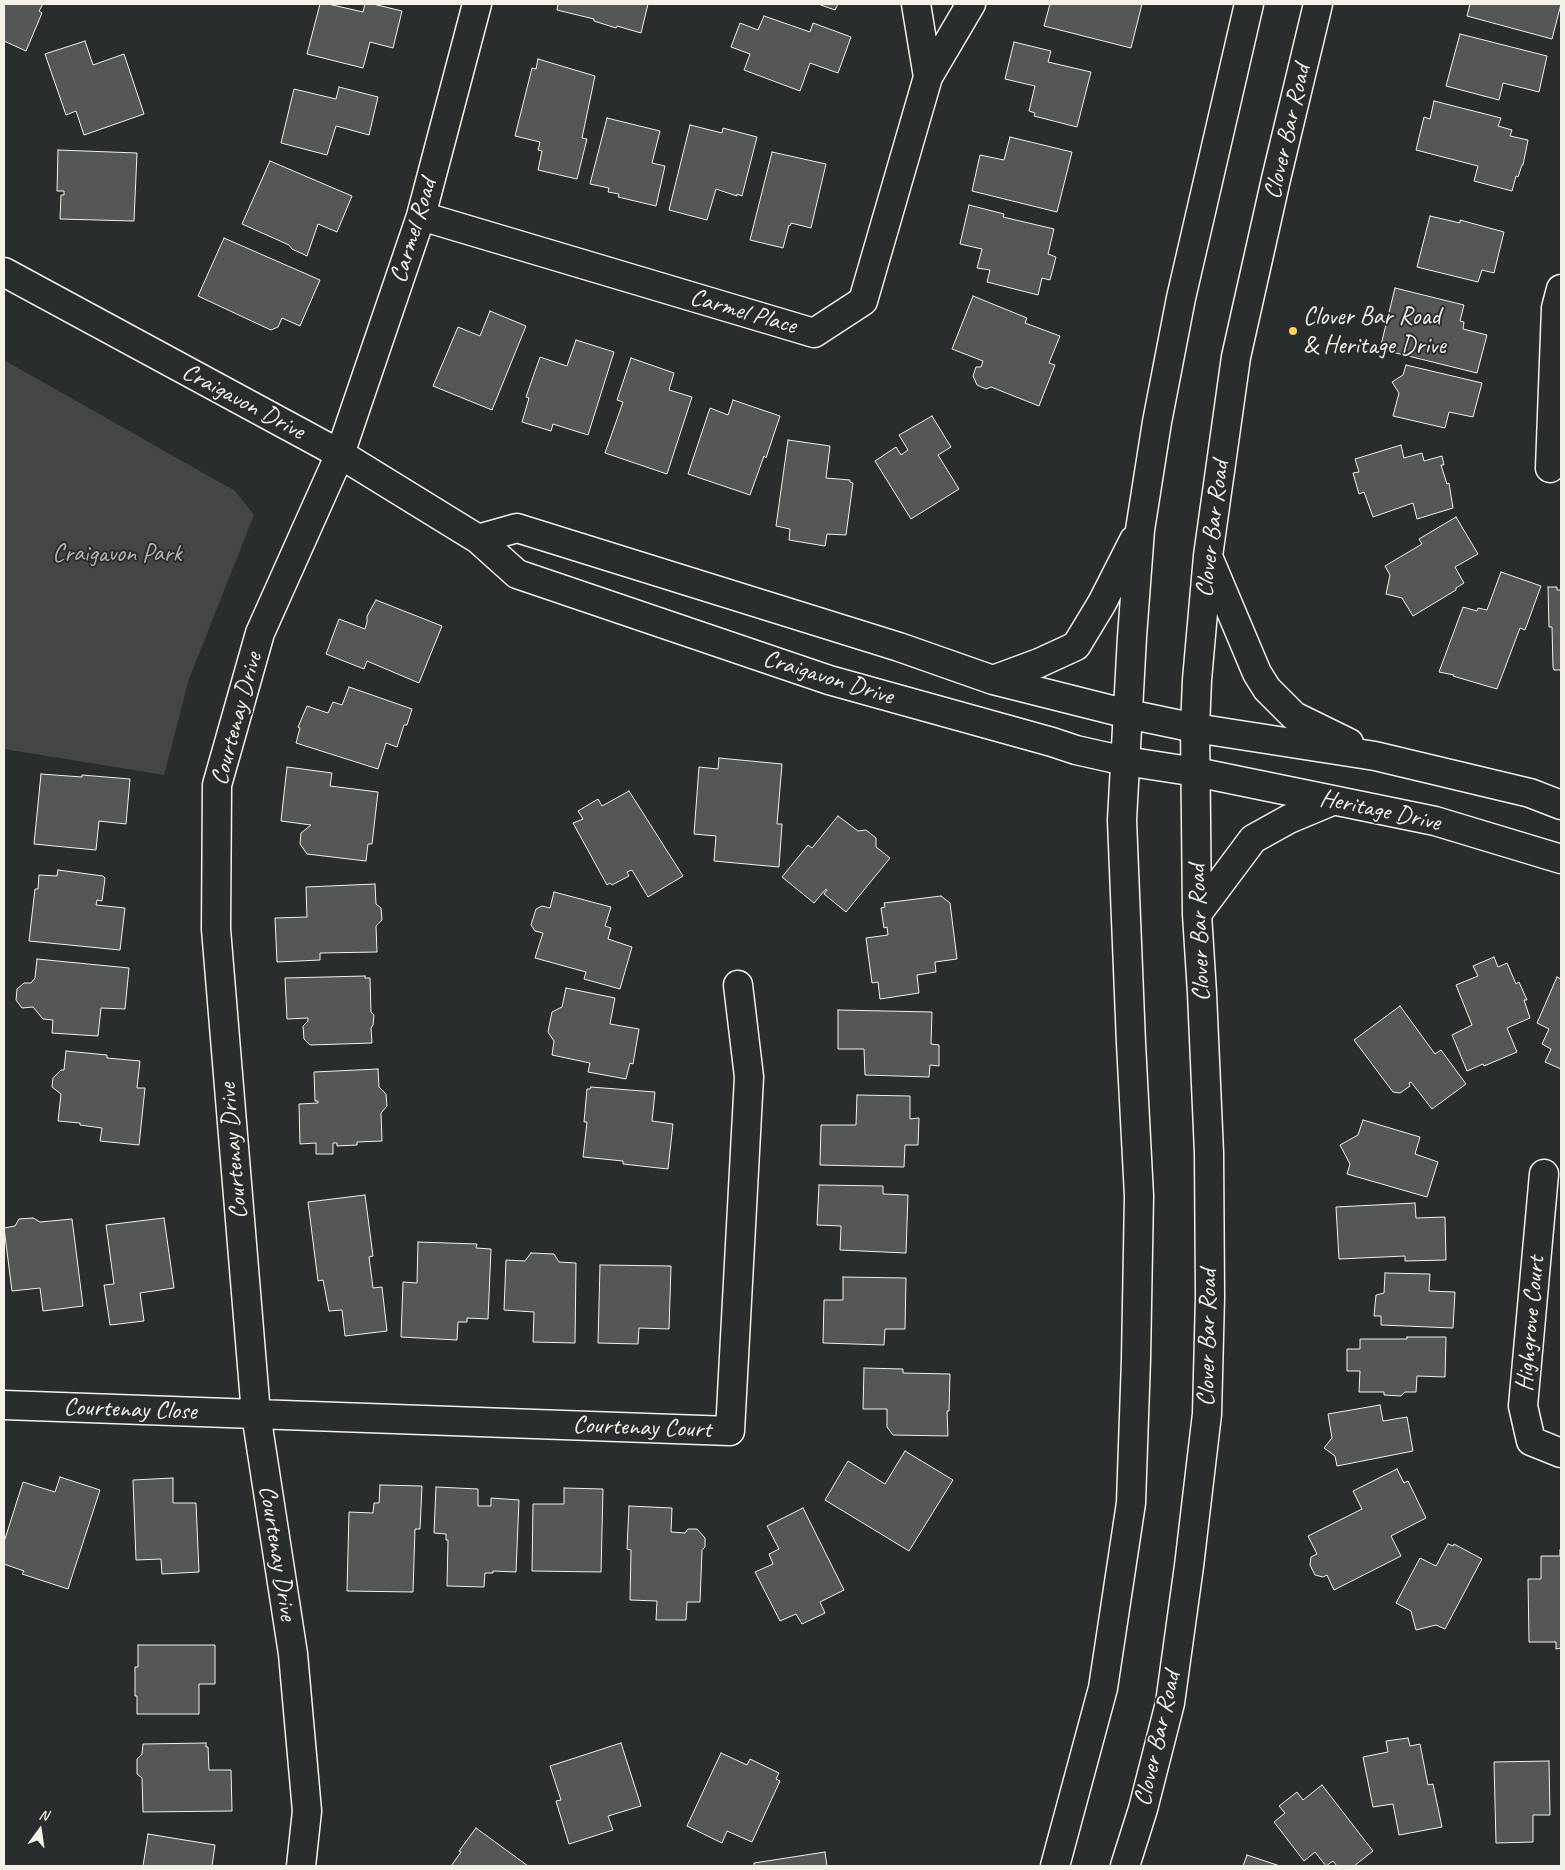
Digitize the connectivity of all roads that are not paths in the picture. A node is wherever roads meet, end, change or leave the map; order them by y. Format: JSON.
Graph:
{"nodes":[{"id":1,"x":477,"y":4,"type":"edge"},
{"id":2,"x":916,"y":4,"type":"edge"},
{"id":3,"x":971,"y":4,"type":"edge"},
{"id":4,"x":1248,"y":4,"type":"edge"},
{"id":5,"x":1318,"y":4,"type":"edge"},
{"id":6,"x":928,"y":77,"type":"junction"},
{"id":7,"x":421,"y":216,"type":"junction"},
{"id":8,"x":4,"y":272,"type":"edge"},
{"id":9,"x":1561,"y":289,"type":"edge"},
{"id":10,"x":340,"y":454,"type":"junction"},
{"id":11,"x":1550,"y":468,"type":"dead end"},
{"id":12,"x":1140,"y":530,"type":"junction"},
{"id":13,"x":478,"y":539,"type":"junction"},
{"id":14,"x":1208,"y":556,"type":"junction"},
{"id":15,"x":993,"y":680,"type":"junction"},
{"id":16,"x":1128,"y":714,"type":"junction"},
{"id":17,"x":1195,"y":728,"type":"junction"},
{"id":18,"x":1374,"y":756,"type":"junction"},
{"id":19,"x":1125,"y":761,"type":"junction"},
{"id":20,"x":1196,"y":772,"type":"junction"},
{"id":21,"x":1332,"y":801,"type":"junction"},
{"id":22,"x":1561,"y":805,"type":"edge"},
{"id":23,"x":1561,"y":859,"type":"edge"},
{"id":24,"x":1197,"y":914,"type":"junction"},
{"id":25,"x":738,"y":985,"type":"dead end"},
{"id":26,"x":1544,"y":1174,"type":"dead end"},
{"id":27,"x":4,"y":1405,"type":"edge"},
{"id":28,"x":256,"y":1414,"type":"junction"},
{"id":29,"x":1561,"y":1453,"type":"edge"},
{"id":30,"x":302,"y":1866,"type":"edge"},
{"id":31,"x":1055,"y":1866,"type":"edge"},
{"id":32,"x":1125,"y":1866,"type":"edge"}],
"edges":[{"from":1,"to":7,"type":"street","name":"Carmel Road"},
{"from":2,"to":6,"type":"street","name":"Carmel Place"},
{"from":3,"to":6,"type":"street","name":"Carmel Place"},
{"from":4,"to":12,"type":"street"},
{"from":5,"to":14,"type":"street","name":"Clover Bar Road"},
{"from":6,"to":7,"type":"street","name":"Carmel Place"},
{"from":7,"to":10,"type":"street","name":"Carmel Road"},
{"from":8,"to":10,"type":"street","name":"Craigavon Drive"},
{"from":9,"to":11,"type":"street"},
{"from":10,"to":13,"type":"street","name":"Craigavon Drive"},
{"from":10,"to":28,"type":"street","name":"Courtenay Drive"},
{"from":12,"to":15,"type":"street"},
{"from":12,"to":16,"type":"street"},
{"from":13,"to":15,"type":"street","name":"Craigavon Drive"},
{"from":13,"to":19,"type":"street","name":"Craigavon Drive"},
{"from":14,"to":17,"type":"street","name":"Clover Bar Road"},
{"from":14,"to":18,"type":"street"},
{"from":15,"to":16,"type":"street","name":"Craigavon Drive"},
{"from":16,"to":17,"type":"street","name":"Craigavon Drive"},
{"from":16,"to":19,"type":"street"},
{"from":17,"to":18,"type":"street","name":"Heritage Drive"},
{"from":17,"to":20,"type":"street","name":"Clover Bar Road"},
{"from":18,"to":22,"type":"street","name":"Heritage Drive"},
{"from":19,"to":20,"type":"street","name":"Craigavon Drive"},
{"from":19,"to":31,"type":"street"},
{"from":20,"to":21,"type":"street","name":"Heritage Drive"},
{"from":20,"to":24,"type":"street","name":"Clover Bar Road"},
{"from":21,"to":23,"type":"street","name":"Heritage Drive"},
{"from":21,"to":24,"type":"street"},
{"from":24,"to":32,"type":"street","name":"Clover Bar Road"},
{"from":25,"to":28,"type":"street","name":"Courtenay Court"},
{"from":26,"to":29,"type":"street","name":"Highgrove Court"},
{"from":27,"to":28,"type":"street","name":"Courtenay Close"},
{"from":28,"to":30,"type":"street","name":"Courtenay Drive"}]}
